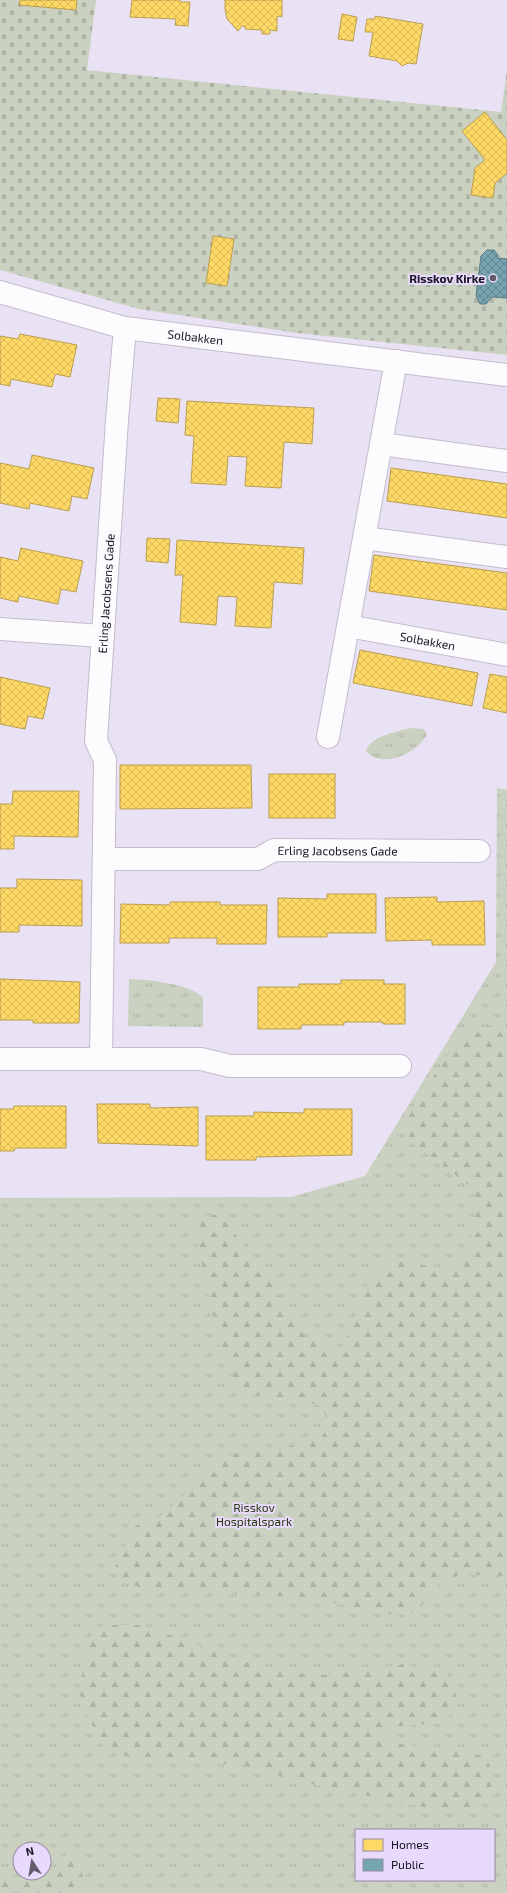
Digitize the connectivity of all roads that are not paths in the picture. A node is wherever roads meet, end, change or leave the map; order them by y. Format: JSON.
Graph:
{"nodes":[{"id":1,"x":0,"y":292,"type":"edge"},
{"id":2,"x":125,"y":328,"type":"junction"},
{"id":3,"x":396,"y":361,"type":"junction"},
{"id":4,"x":507,"y":375,"type":"edge"},
{"id":5,"x":381,"y":444,"type":"junction"},
{"id":6,"x":507,"y":460,"type":"edge"},
{"id":7,"x":364,"y":538,"type":"junction"},
{"id":8,"x":507,"y":557,"type":"edge"},
{"id":9,"x":348,"y":626,"type":"junction"},
{"id":10,"x":0,"y":629,"type":"edge"},
{"id":11,"x":102,"y":636,"type":"junction"},
{"id":12,"x":507,"y":655,"type":"edge"},
{"id":13,"x":328,"y":737,"type":"dead end"},
{"id":14,"x":479,"y":851,"type":"dead end"},
{"id":15,"x":104,"y":859,"type":"junction"},
{"id":16,"x":0,"y":1059,"type":"edge"},
{"id":17,"x":101,"y":1059,"type":"junction"},
{"id":18,"x":400,"y":1066,"type":"dead end"}],
"edges":[{"from":1,"to":2,"type":"street","name":"Solbakken"},
{"from":2,"to":3,"type":"street","name":"Solbakken"},
{"from":2,"to":11,"type":"street","name":"Erling Jacobsens Gade"},
{"from":3,"to":4,"type":"street","name":"Solbakken"},
{"from":3,"to":5,"type":"street"},
{"from":5,"to":6,"type":"street"},
{"from":5,"to":7,"type":"street"},
{"from":7,"to":8,"type":"street"},
{"from":7,"to":9,"type":"street"},
{"from":9,"to":12,"type":"street","name":"Solbakken"},
{"from":9,"to":13,"type":"street"},
{"from":10,"to":11,"type":"street"},
{"from":11,"to":15,"type":"street","name":"Erling Jacobsens Gade"},
{"from":14,"to":15,"type":"street","name":"Erling Jacobsens Gade"},
{"from":15,"to":17,"type":"street","name":"Erling Jacobsens Gade"},
{"from":16,"to":17,"type":"street"},
{"from":17,"to":18,"type":"street"}]}
